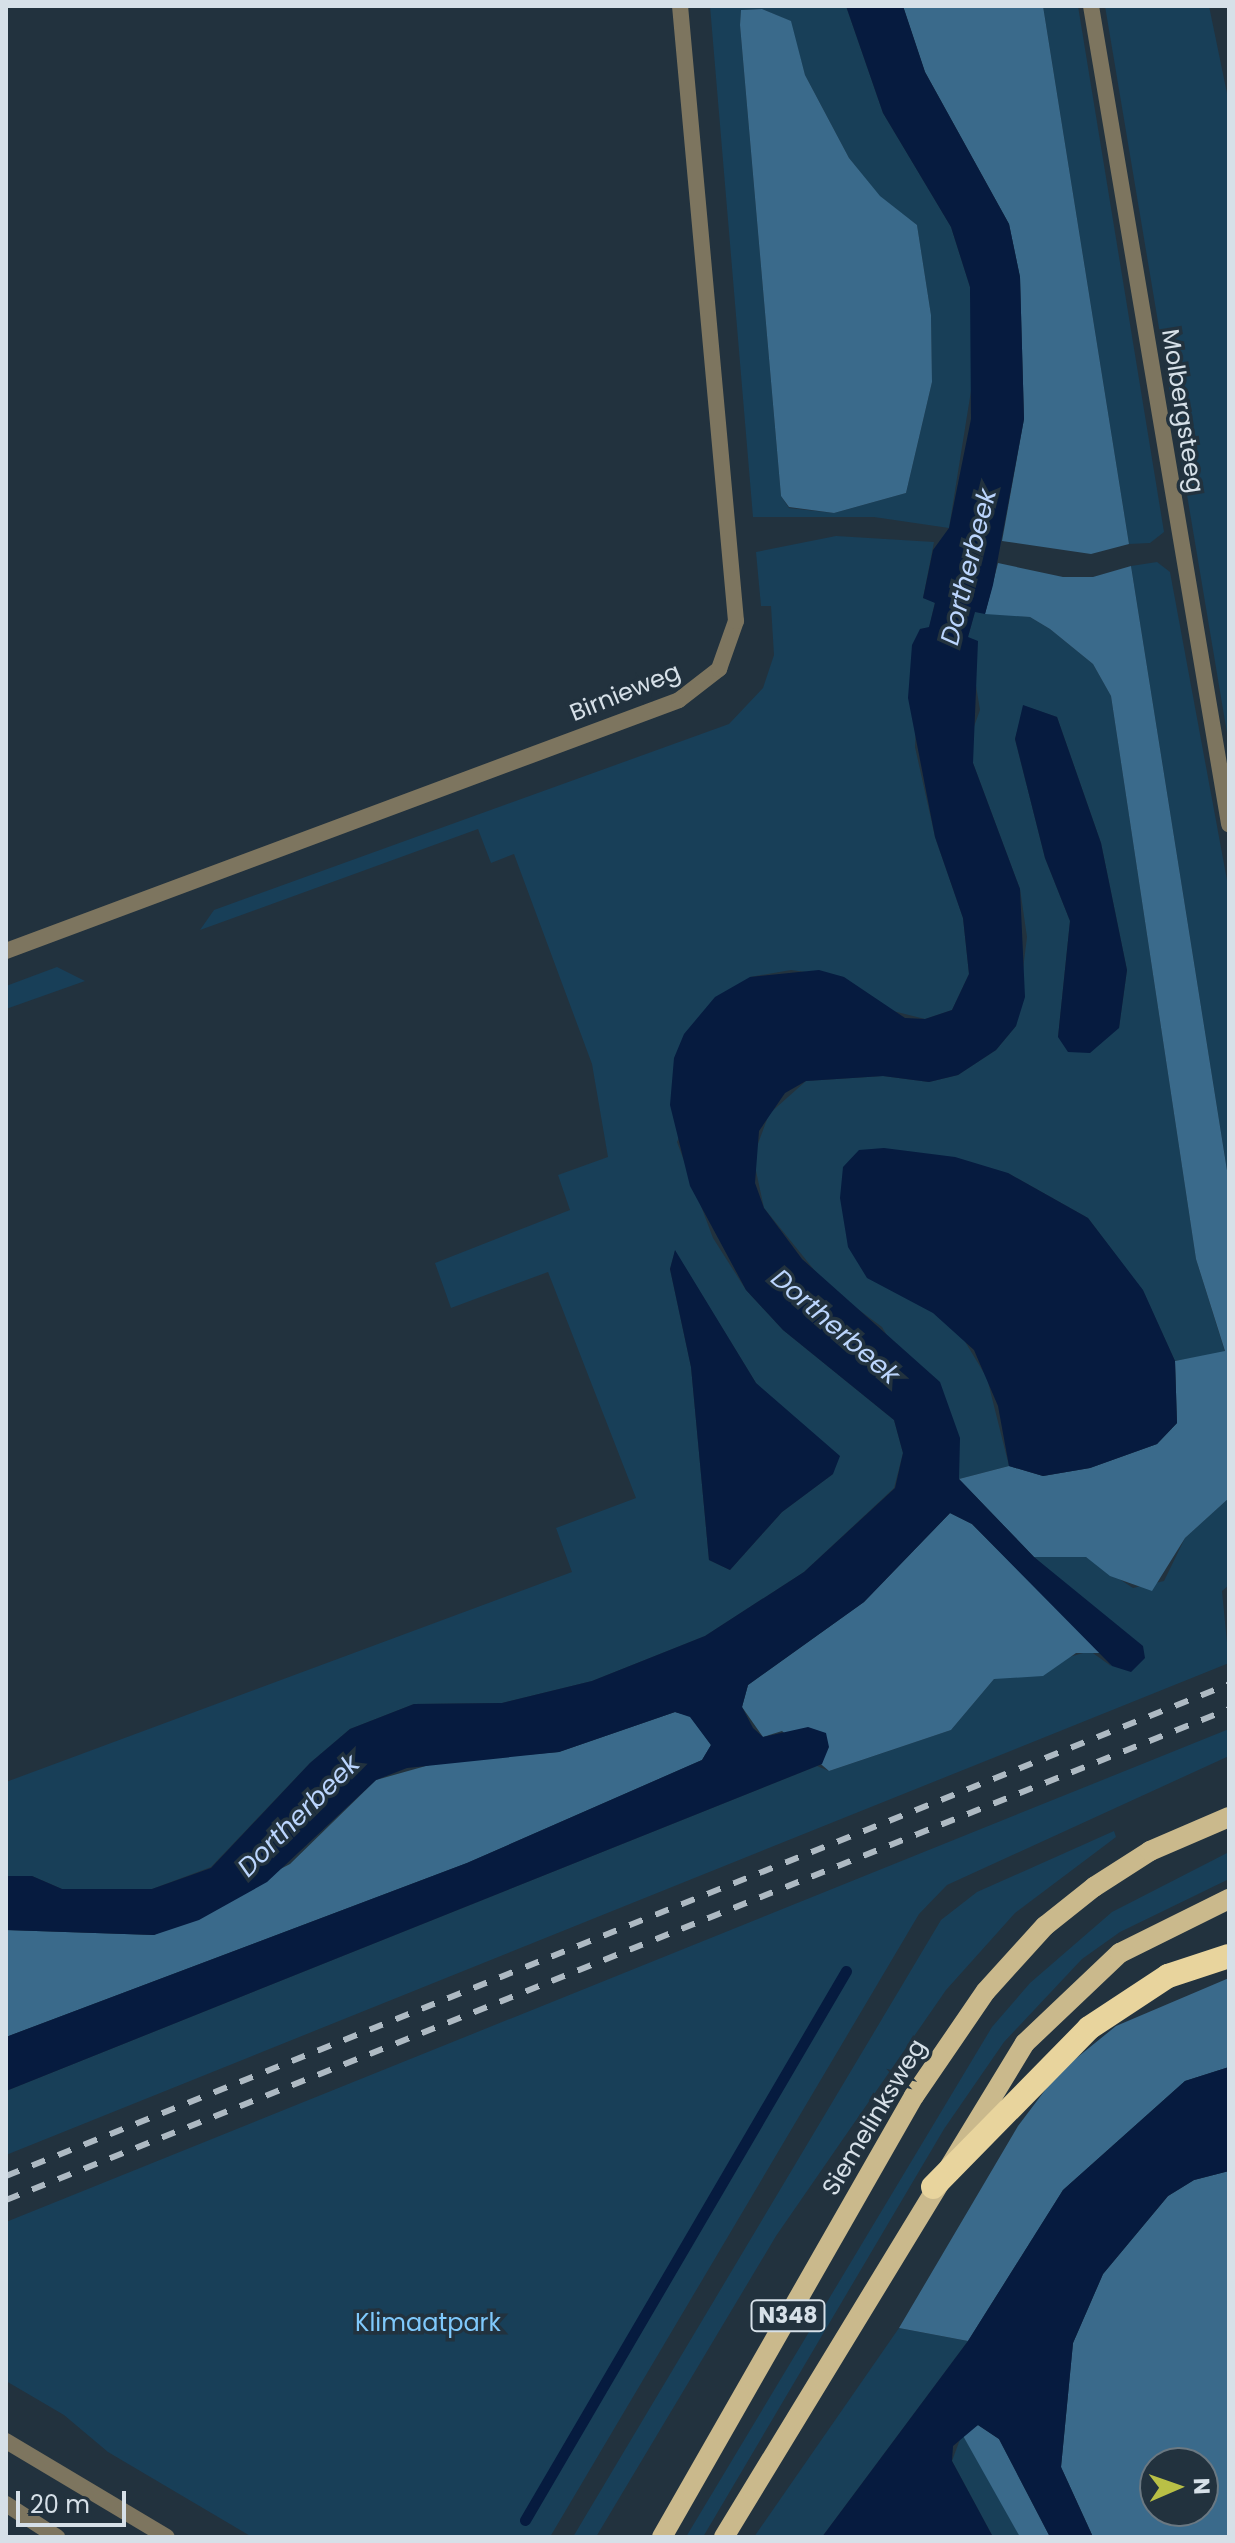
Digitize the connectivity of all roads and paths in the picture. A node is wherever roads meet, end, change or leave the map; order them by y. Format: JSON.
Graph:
{"nodes":[{"id":1,"x":680,"y":6,"type":"edge"},
{"id":2,"x":1091,"y":6,"type":"edge"},
{"id":3,"x":1229,"y":824,"type":"edge"},
{"id":4,"x":6,"y":951,"type":"edge"},
{"id":5,"x":1229,"y":1817,"type":"edge"},
{"id":6,"x":1229,"y":1899,"type":"edge"},
{"id":7,"x":1229,"y":1956,"type":"edge"},
{"id":8,"x":933,"y":2187,"type":"junction"},
{"id":9,"x":6,"y":2441,"type":"edge"},
{"id":10,"x":6,"y":2504,"type":"edge"},
{"id":11,"x":57,"y":2537,"type":"edge"},
{"id":12,"x":167,"y":2537,"type":"edge"},
{"id":13,"x":662,"y":2537,"type":"edge"},
{"id":14,"x":724,"y":2537,"type":"edge"}],
"edges":[{"from":1,"to":4,"type":"street","name":"Birnieweg"},
{"from":2,"to":3,"type":"street","name":"Molbergsteeg"},
{"from":5,"to":13,"type":"main road","name":"Siemelinksweg","number":"N348"},
{"from":6,"to":8,"type":"main road","number":"N348"},
{"from":7,"to":8,"type":"highway","number":"N348"},
{"from":8,"to":14,"type":"main road","number":"N348"},
{"from":9,"to":12,"type":"street"},
{"from":10,"to":11,"type":"street"}]}
